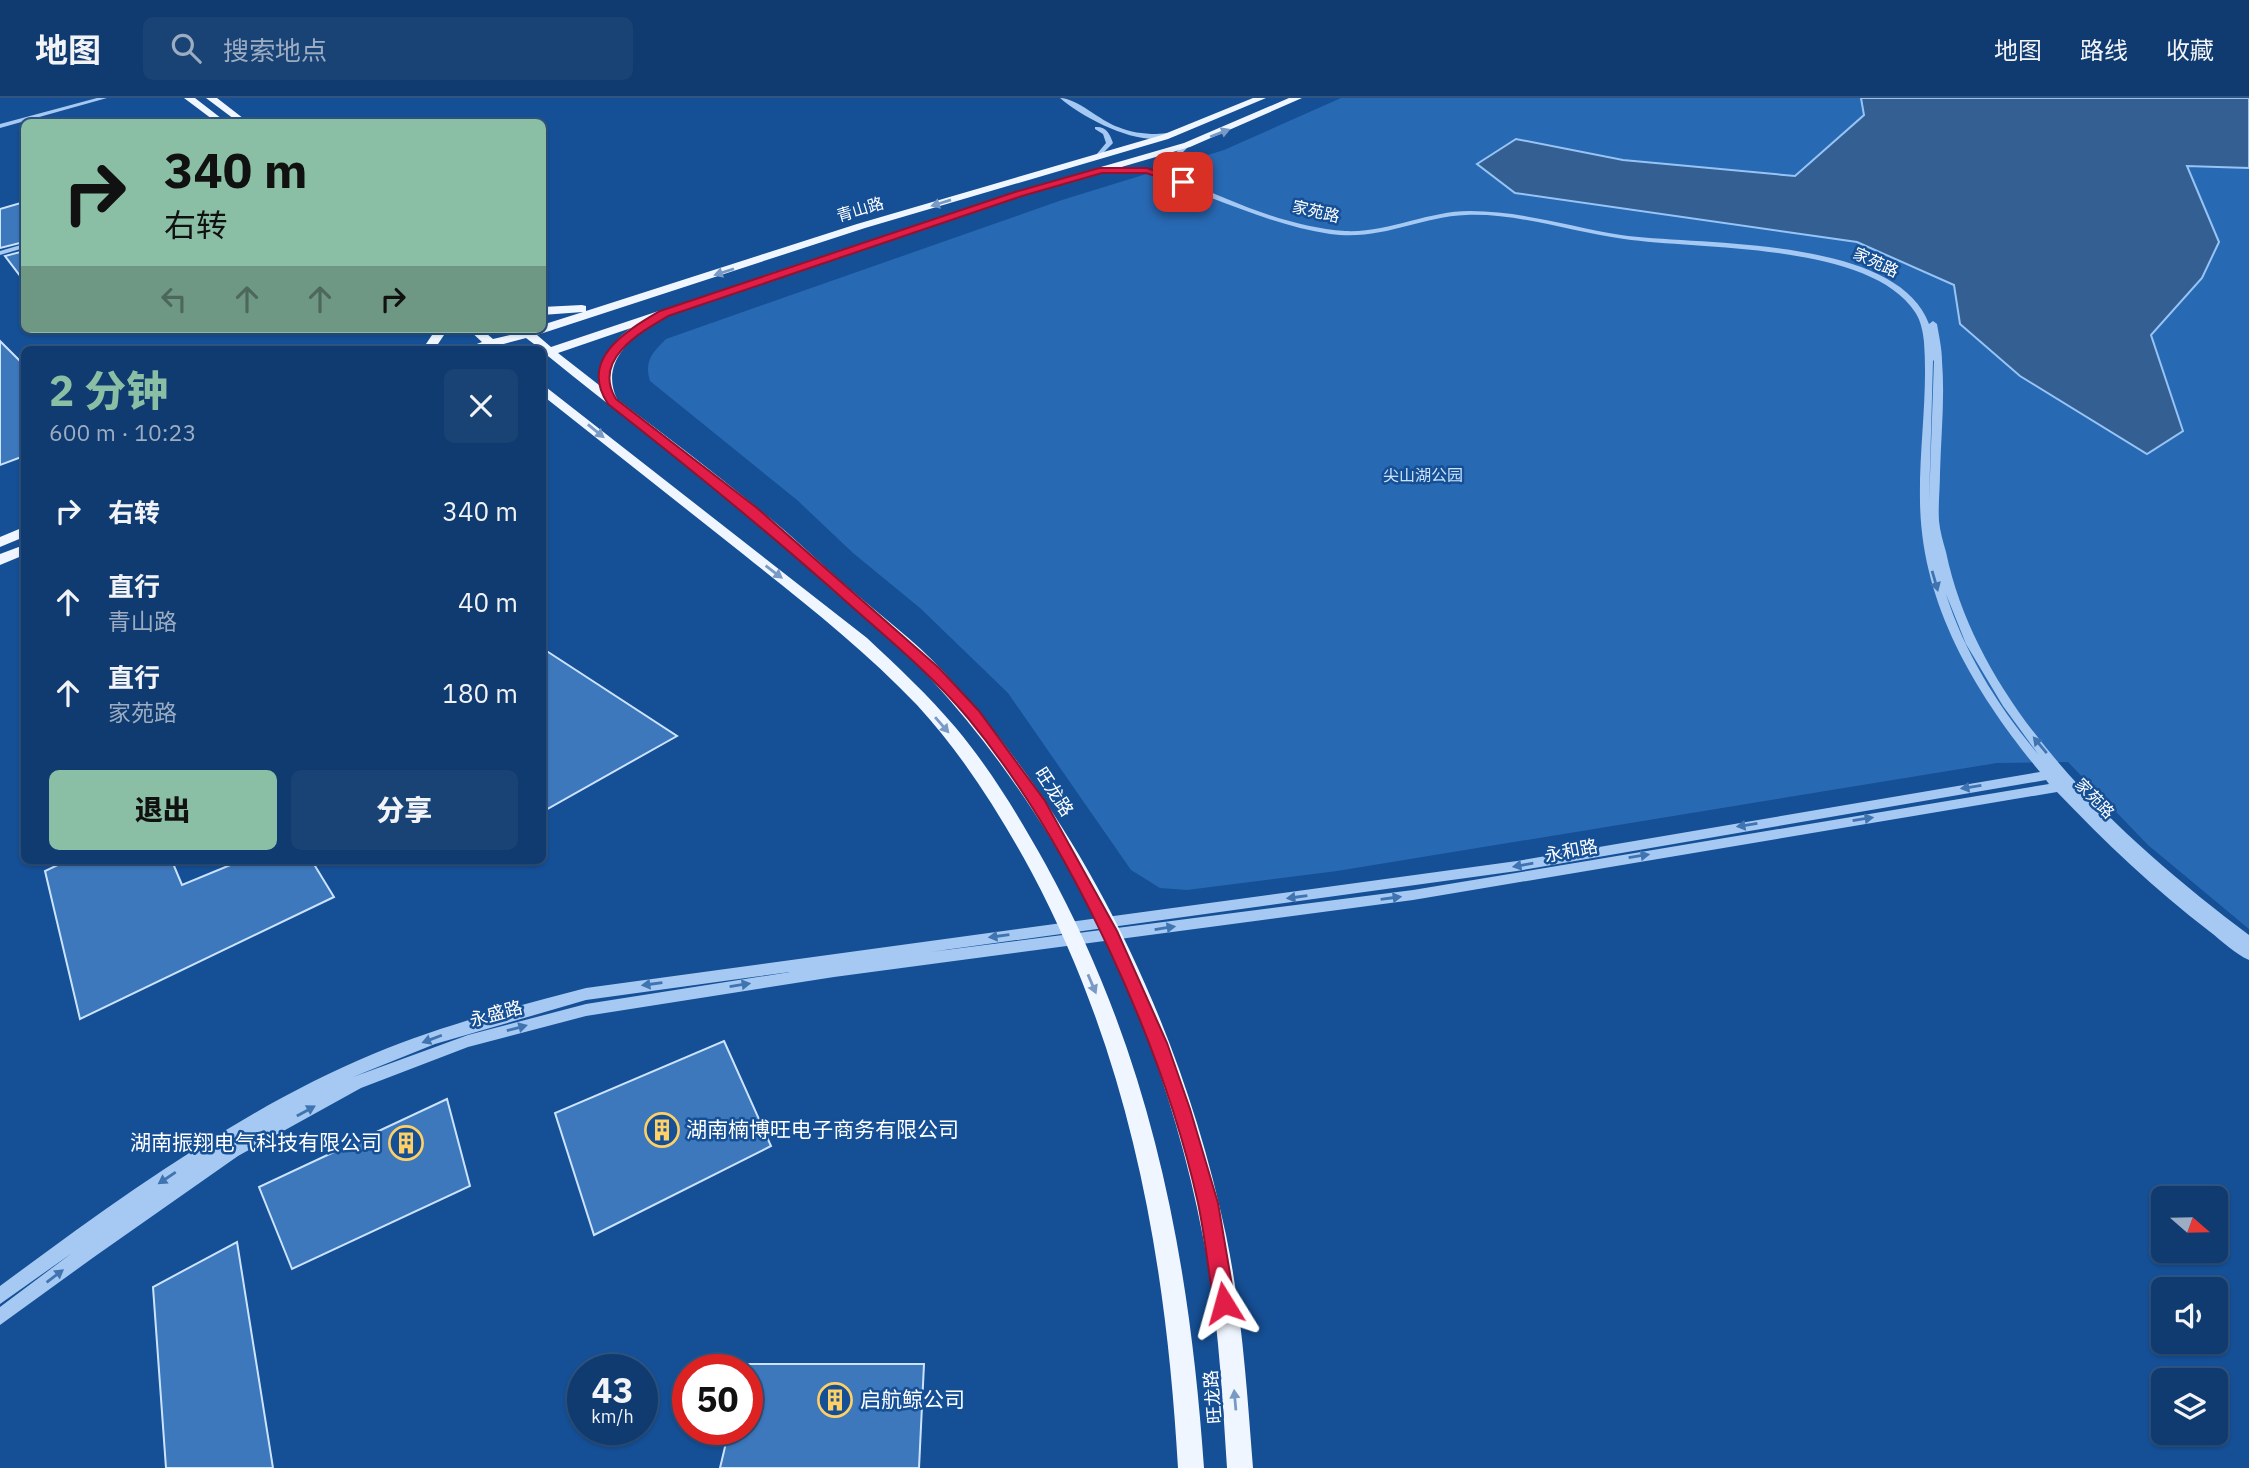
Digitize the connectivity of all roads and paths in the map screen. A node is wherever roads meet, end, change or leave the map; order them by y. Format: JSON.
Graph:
{"nodes":[{"id":1,"x":104,"y":98,"type":"edge"},
{"id":2,"x":115,"y":98,"type":"edge"},
{"id":3,"x":189,"y":98,"type":"edge"},
{"id":4,"x":211,"y":98,"type":"edge"},
{"id":5,"x":1054,"y":98,"type":"edge"},
{"id":6,"x":1063,"y":98,"type":"edge"},
{"id":7,"x":1261,"y":98,"type":"edge"},
{"id":8,"x":1297,"y":98,"type":"edge"},
{"id":9,"x":31,"y":119,"type":"edge"},
{"id":10,"x":39,"y":119,"type":"edge"},
{"id":11,"x":217,"y":119,"type":"edge"},
{"id":12,"x":239,"y":119,"type":"edge"},
{"id":13,"x":21,"y":122,"type":"edge"},
{"id":14,"x":21,"y":124,"type":"edge"},
{"id":15,"x":0,"y":128,"type":"edge"},
{"id":16,"x":1174,"y":135,"type":"junction"},
{"id":17,"x":1187,"y":145,"type":"junction"},
{"id":18,"x":1099,"y":155,"type":"junction"},
{"id":19,"x":1102,"y":170,"type":"junction"},
{"id":20,"x":21,"y":245,"type":"edge"},
{"id":21,"x":0,"y":252,"type":"edge"},
{"id":22,"x":644,"y":297,"type":"junction"},
{"id":23,"x":546,"y":311,"type":"edge"},
{"id":24,"x":664,"y":313,"type":"junction"},
{"id":25,"x":546,"y":326,"type":"edge"},
{"id":26,"x":479,"y":333,"type":"edge"},
{"id":27,"x":523,"y":333,"type":"edge"},
{"id":28,"x":526,"y":333,"type":"edge"},
{"id":29,"x":494,"y":346,"type":"edge"},
{"id":30,"x":497,"y":346,"type":"edge"},
{"id":31,"x":539,"y":346,"type":"edge"},
{"id":32,"x":546,"y":353,"type":"edge"},
{"id":33,"x":546,"y":393,"type":"edge"},
{"id":34,"x":612,"y":402,"type":"junction"},
{"id":35,"x":21,"y":533,"type":"edge"},
{"id":36,"x":0,"y":542,"type":"edge"},
{"id":37,"x":21,"y":551,"type":"edge"},
{"id":38,"x":0,"y":560,"type":"edge"},
{"id":39,"x":2062,"y":780,"type":"junction"},
{"id":40,"x":1107,"y":929,"type":"junction"},
{"id":41,"x":1070,"y":934,"type":"junction"},
{"id":42,"x":2249,"y":943,"type":"edge"},
{"id":43,"x":2249,"y":954,"type":"edge"},
{"id":44,"x":0,"y":1296,"type":"edge"},
{"id":45,"x":0,"y":1317,"type":"edge"},
{"id":46,"x":1191,"y":1468,"type":"edge"},
{"id":47,"x":1240,"y":1468,"type":"edge"}],
"edges":[{"from":1,"to":9,"type":"street"},
{"from":2,"to":10,"type":"street"},
{"from":3,"to":11,"type":"main road"},
{"from":4,"to":12,"type":"main road"},
{"from":5,"to":18,"type":"street"},
{"from":6,"to":16,"type":"street"},
{"from":7,"to":16,"type":"main road","name":"青山路"},
{"from":17,"to":8,"type":"main road","one_way":true},
{"from":13,"to":15,"type":"street"},
{"from":14,"to":15,"type":"street"},
{"from":16,"to":18,"type":"main road","name":"青山路"},
{"from":17,"to":19,"type":"main road"},
{"from":39,"to":17,"type":"street","name":"家苑路","one_way":true},
{"from":18,"to":22,"type":"main road","name":"青山路","one_way":true},
{"from":19,"to":24,"type":"main road"},
{"from":19,"to":39,"type":"street","name":"家苑路","one_way":true},
{"from":20,"to":21,"type":"street"},
{"from":22,"to":23,"type":"main road"},
{"from":22,"to":25,"type":"main road","name":"青山路"},
{"from":24,"to":32,"type":"main road"},
{"from":24,"to":34,"type":"main road"},
{"from":26,"to":29,"type":"main road"},
{"from":27,"to":30,"type":"main road","name":"青山路"},
{"from":28,"to":31,"type":"main road","name":"旺龙路"},
{"from":32,"to":34,"type":"main road","name":"旺龙路"},
{"from":33,"to":41,"type":"main road","name":"旺龙路","one_way":true},
{"from":34,"to":40,"type":"main road","name":"旺龙路"},
{"from":35,"to":36,"type":"main road"},
{"from":37,"to":38,"type":"main road"},
{"from":39,"to":40,"type":"street","name":"永和路"},
{"from":39,"to":42,"type":"street","name":"家苑路"},
{"from":39,"to":43,"type":"street","name":"家苑路"},
{"from":40,"to":41,"type":"street","name":"永和路"},
{"from":47,"to":40,"type":"main road","name":"旺龙路","one_way":true},
{"from":41,"to":44,"type":"street","name":"永盛路","one_way":true},
{"from":45,"to":41,"type":"street","name":"永盛路","one_way":true},
{"from":41,"to":46,"type":"main road","name":"旺龙路","one_way":true}]}
